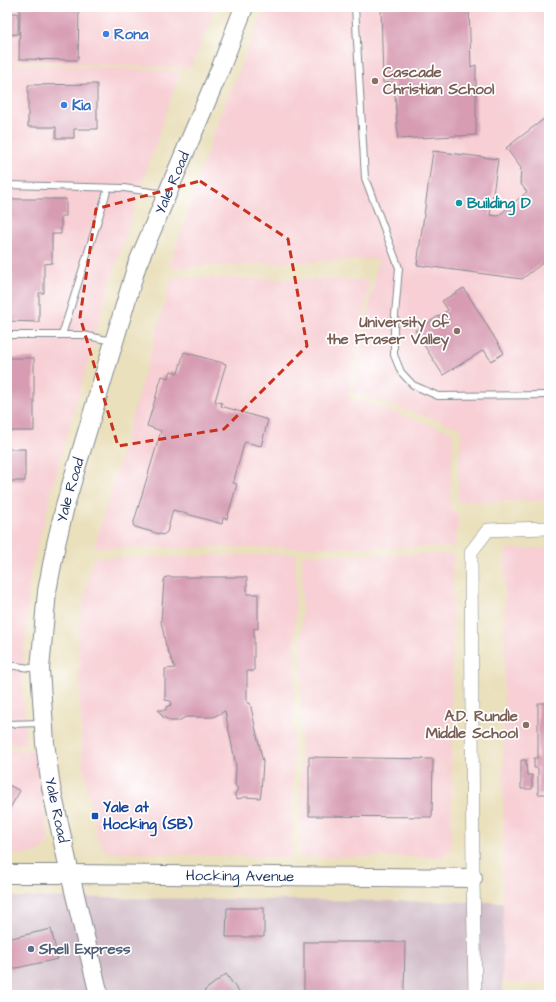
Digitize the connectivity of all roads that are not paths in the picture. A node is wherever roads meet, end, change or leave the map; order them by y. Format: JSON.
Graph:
{"nodes":[{"id":1,"x":244,"y":7,"type":"edge"},
{"id":2,"x":354,"y":7,"type":"edge"},
{"id":3,"x":7,"y":185,"type":"edge"},
{"id":4,"x":108,"y":188,"type":"junction"},
{"id":5,"x":167,"y":194,"type":"junction"},
{"id":6,"x":7,"y":335,"type":"edge"},
{"id":7,"x":62,"y":335,"type":"junction"},
{"id":8,"x":114,"y":342,"type":"junction"},
{"id":9,"x":549,"y":396,"type":"edge"},
{"id":10,"x":549,"y":528,"type":"edge"},
{"id":11,"x":7,"y":665,"type":"edge"},
{"id":12,"x":40,"y":669,"type":"junction"},
{"id":13,"x":44,"y":723,"type":"junction"},
{"id":14,"x":7,"y":724,"type":"edge"},
{"id":15,"x":7,"y":874,"type":"edge"},
{"id":16,"x":70,"y":874,"type":"junction"},
{"id":17,"x":473,"y":878,"type":"junction"},
{"id":18,"x":99,"y":995,"type":"edge"},
{"id":19,"x":475,"y":995,"type":"edge"}],
"edges":[{"from":1,"to":5,"type":"main road","name":"Yale Road"},
{"from":2,"to":9,"type":"lane"},
{"from":3,"to":4,"type":"lane"},
{"from":4,"to":5,"type":"lane"},
{"from":4,"to":7,"type":"lane"},
{"from":5,"to":8,"type":"main road","name":"Yale Road"},
{"from":6,"to":7,"type":"lane"},
{"from":7,"to":8,"type":"lane"},
{"from":8,"to":12,"type":"main road","name":"Yale Road"},
{"from":10,"to":17,"type":"street"},
{"from":11,"to":12,"type":"lane"},
{"from":12,"to":13,"type":"main road","name":"Yale Road"},
{"from":13,"to":14,"type":"lane"},
{"from":13,"to":16,"type":"main road","name":"Yale Road"},
{"from":15,"to":16,"type":"main road","name":"Hocking Avenue"},
{"from":16,"to":17,"type":"main road","name":"Hocking Avenue"},
{"from":16,"to":18,"type":"main road","name":"Yale Road"},
{"from":17,"to":19,"type":"street"}]}
